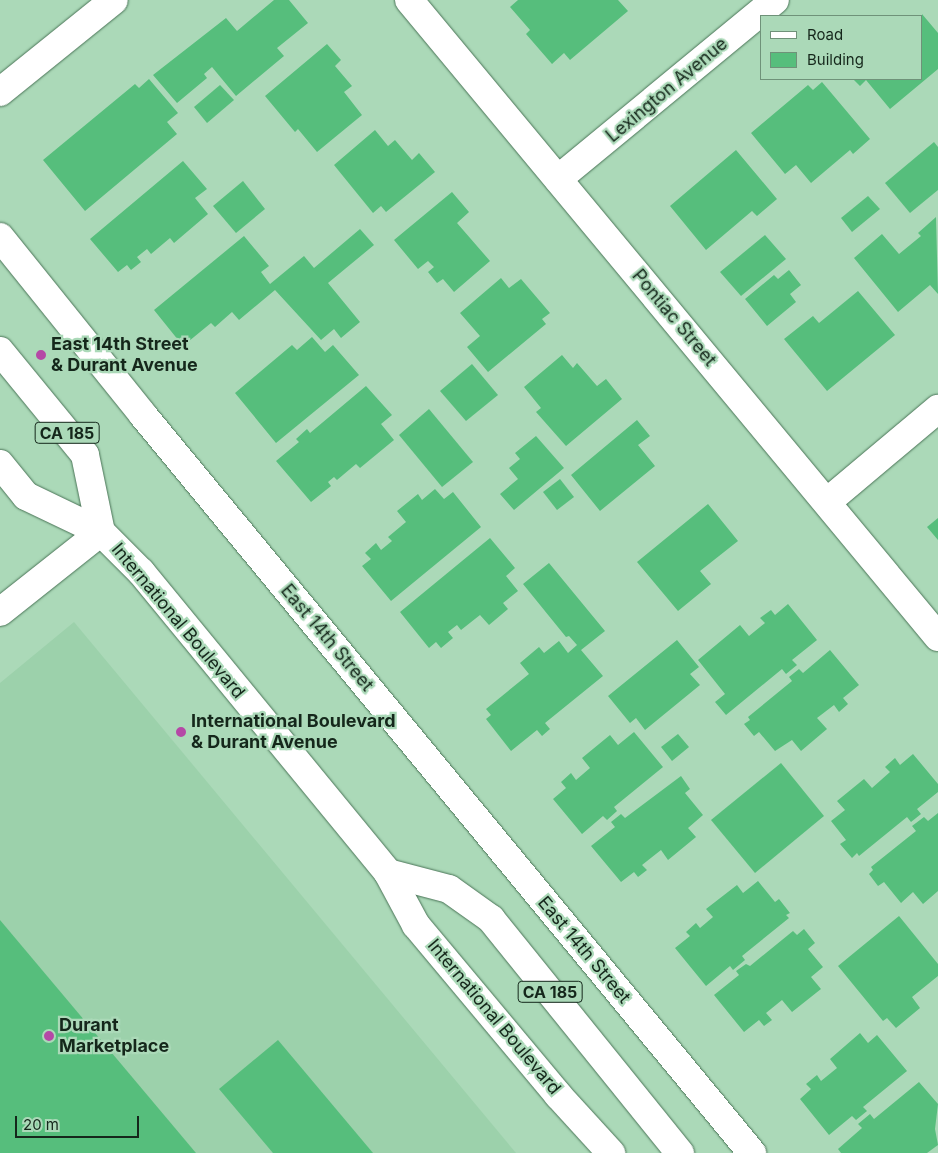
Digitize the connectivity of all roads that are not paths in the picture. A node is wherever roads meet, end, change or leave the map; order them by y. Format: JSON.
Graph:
{"nodes":[{"id":1,"x":114,"y":0,"type":"edge"},
{"id":2,"x":409,"y":0,"type":"edge"},
{"id":3,"x":775,"y":0,"type":"edge"},
{"id":4,"x":0,"y":92,"type":"edge"},
{"id":5,"x":558,"y":179,"type":"junction"},
{"id":6,"x":0,"y":236,"type":"edge"},
{"id":7,"x":0,"y":351,"type":"edge"},
{"id":8,"x":938,"y":410,"type":"edge"},
{"id":9,"x":0,"y":464,"type":"edge"},
{"id":10,"x":827,"y":502,"type":"junction"},
{"id":11,"x":101,"y":532,"type":"junction"},
{"id":12,"x":0,"y":612,"type":"edge"},
{"id":13,"x":938,"y":637,"type":"edge"},
{"id":14,"x":388,"y":873,"type":"junction"},
{"id":15,"x":611,"y":1153,"type":"edge"},
{"id":16,"x":680,"y":1153,"type":"edge"},
{"id":17,"x":752,"y":1153,"type":"edge"}],
"edges":[{"from":1,"to":4,"type":"street"},
{"from":2,"to":5,"type":"street","name":"Pontiac Street"},
{"from":3,"to":5,"type":"street","name":"Lexington Avenue"},
{"from":5,"to":10,"type":"street","name":"Pontiac Street"},
{"from":6,"to":17,"type":"street","name":"East 14th Street"},
{"from":7,"to":11,"type":"street","number":"CA 185"},
{"from":8,"to":10,"type":"street"},
{"from":9,"to":11,"type":"street","number":"CA 185"},
{"from":10,"to":13,"type":"street","name":"Pontiac Street"},
{"from":11,"to":12,"type":"street"},
{"from":11,"to":14,"type":"street","name":"International Boulevard","number":"CA 185"},
{"from":14,"to":15,"type":"street","name":"International Boulevard","number":"CA 185"},
{"from":14,"to":16,"type":"street","number":"CA 185"}]}
